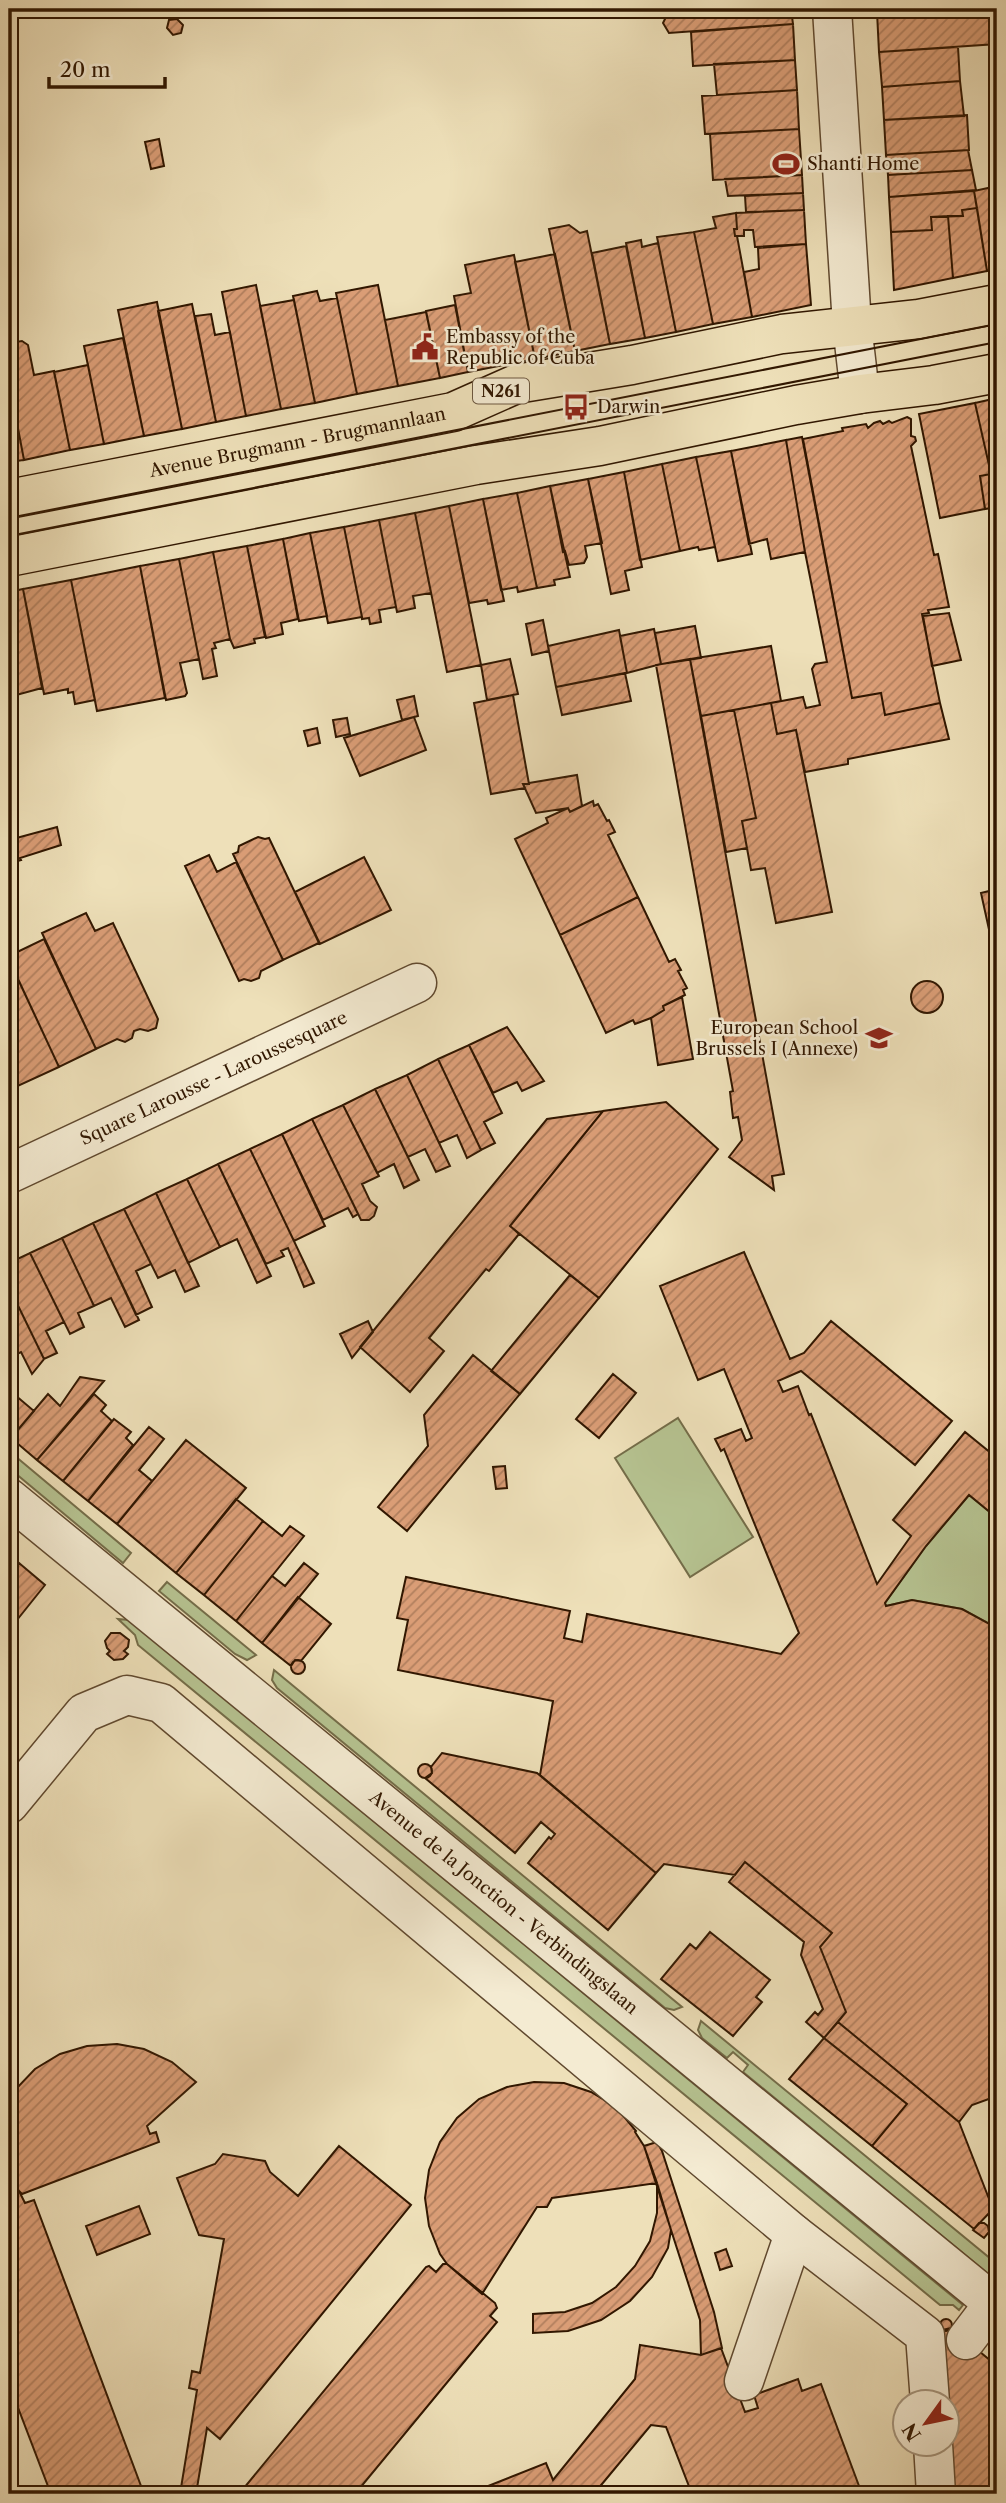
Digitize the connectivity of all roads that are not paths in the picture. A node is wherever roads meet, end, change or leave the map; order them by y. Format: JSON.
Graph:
{"nodes":[{"id":1,"x":832,"y":9,"type":"edge"},
{"id":2,"x":997,"y":304,"type":"edge"},
{"id":3,"x":852,"y":325,"type":"junction"},
{"id":4,"x":997,"y":373,"type":"edge"},
{"id":5,"x":860,"y":394,"type":"junction"},
{"id":6,"x":9,"y":499,"type":"edge"},
{"id":7,"x":9,"y":557,"type":"edge"},
{"id":8,"x":417,"y":983,"type":"dead end"},
{"id":9,"x":9,"y":1174,"type":"edge"},
{"id":10,"x":9,"y":1498,"type":"edge"},
{"id":11,"x":9,"y":1804,"type":"edge"},
{"id":12,"x":794,"y":2234,"type":"junction"},
{"id":13,"x":995,"y":2304,"type":"edge"},
{"id":14,"x":966,"y":2340,"type":"dead end"},
{"id":15,"x":744,"y":2381,"type":"dead end"},
{"id":16,"x":929,"y":2388,"type":"edge"},
{"id":17,"x":934,"y":2458,"type":"edge"},
{"id":18,"x":936,"y":2494,"type":"edge"}],
"edges":[{"from":1,"to":3,"type":"street"},
{"from":2,"to":3,"type":"main road","name":"Avenue Brugmann - Brugmannlaan","number":"N261"},
{"from":3,"to":5,"type":"street"},
{"from":3,"to":6,"type":"main road","name":"Avenue Brugmann - Brugmannlaan","number":"N261"},
{"from":4,"to":5,"type":"main road"},
{"from":5,"to":7,"type":"main road"},
{"from":8,"to":9,"type":"street","name":"Square Larousse - Laroussesquare"},
{"from":10,"to":13,"type":"street","name":"Avenue de la Jonction - Verbindingslaan"},
{"from":11,"to":12,"type":"street"},
{"from":12,"to":15,"type":"street"},
{"from":12,"to":16,"type":"street"},
{"from":13,"to":14,"type":"street"},
{"from":17,"to":18,"type":"street"}]}
